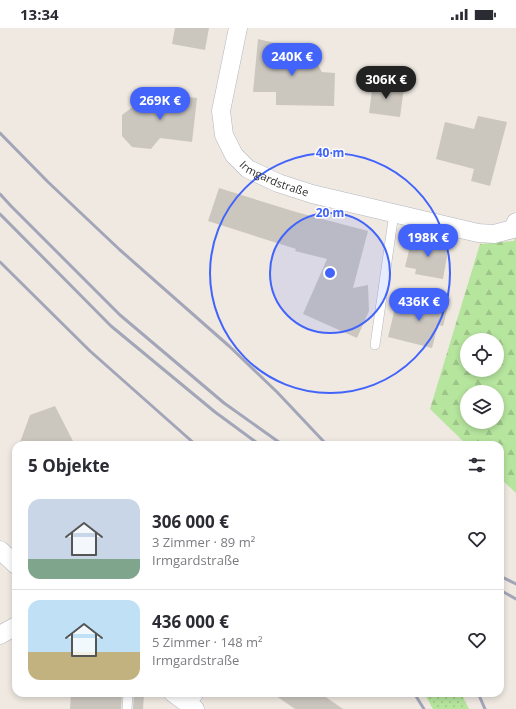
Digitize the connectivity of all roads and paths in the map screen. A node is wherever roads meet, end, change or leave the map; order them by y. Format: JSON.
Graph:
{"nodes":[{"id":1,"x":238,"y":28,"type":"edge"},
{"id":2,"x":394,"y":213,"type":"junction"},
{"id":3,"x":516,"y":222,"type":"edge"},
{"id":4,"x":375,"y":346,"type":"dead end"},
{"id":5,"x":0,"y":550,"type":"edge"},
{"id":6,"x":12,"y":561,"type":"edge"},
{"id":7,"x":12,"y":628,"type":"edge"},
{"id":8,"x":0,"y":634,"type":"edge"},
{"id":9,"x":128,"y":697,"type":"edge"},
{"id":10,"x":182,"y":697,"type":"edge"},
{"id":11,"x":195,"y":703,"type":"edge"},
{"id":12,"x":127,"y":709,"type":"edge"}],
"edges":[{"from":1,"to":2,"type":"street","name":"Irmgardstraße"},
{"from":2,"to":3,"type":"street","name":"Irmgardstraße"},
{"from":2,"to":4,"type":"lane"},
{"from":5,"to":6,"type":"street"},
{"from":7,"to":8,"type":"street"},
{"from":9,"to":12,"type":"lane"},
{"from":10,"to":11,"type":"street"}]}
